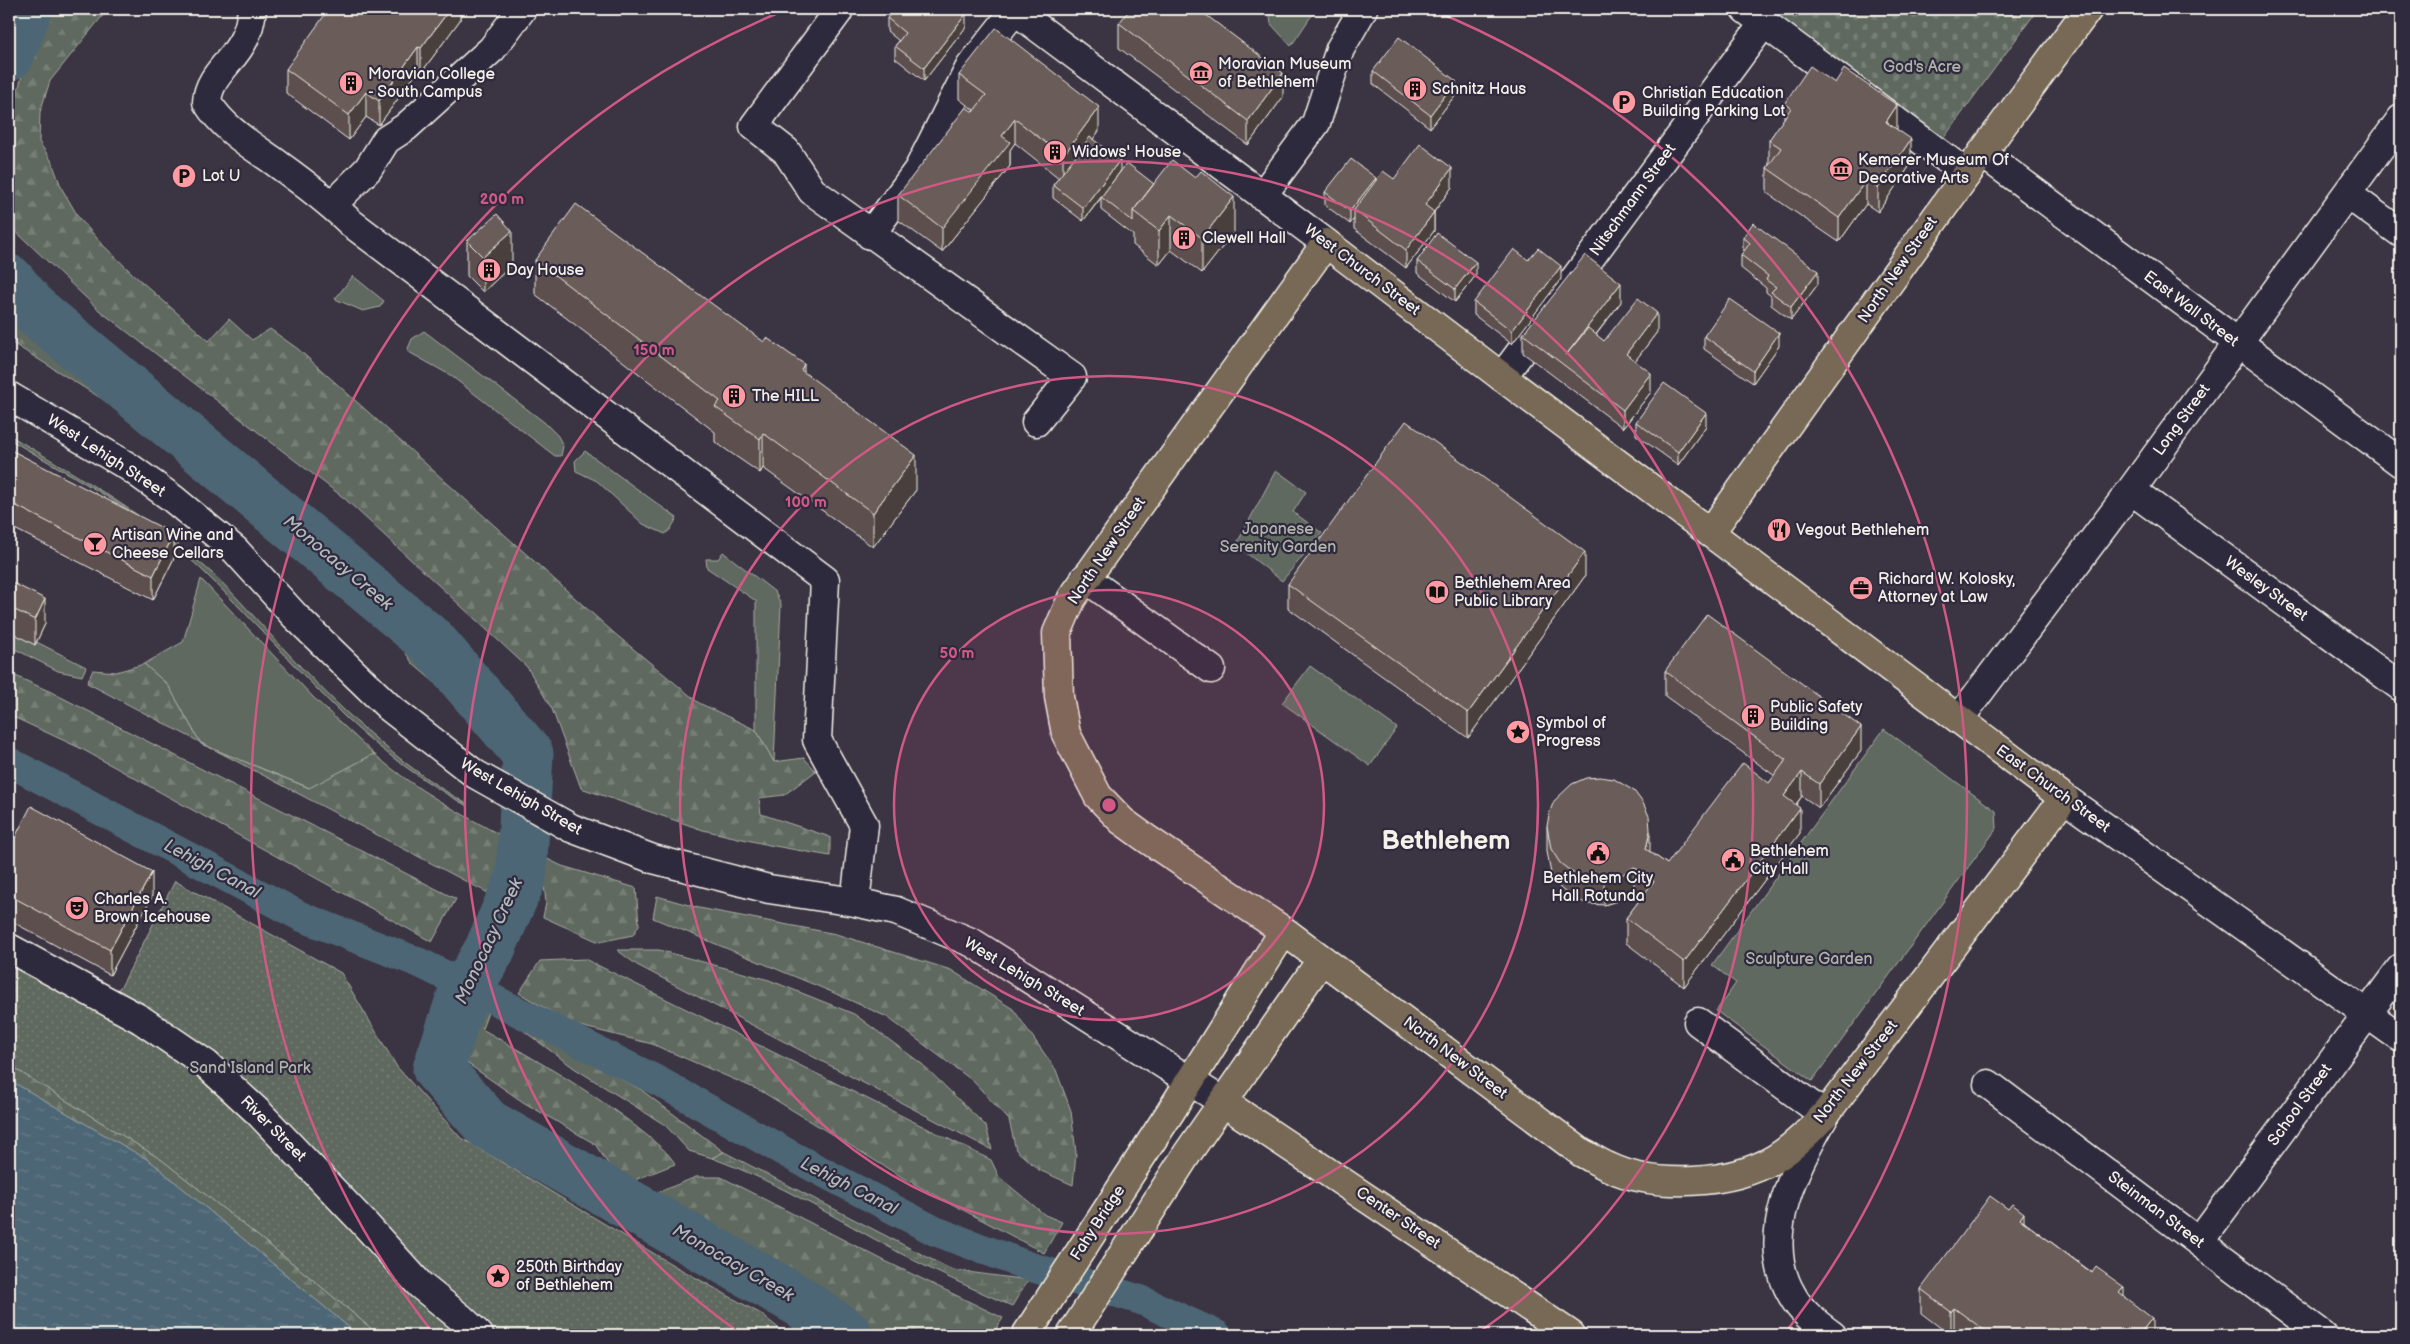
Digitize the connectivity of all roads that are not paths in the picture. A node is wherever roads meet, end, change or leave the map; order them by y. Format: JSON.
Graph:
{"nodes":[{"id":1,"x":252,"y":9,"type":"edge"},
{"id":2,"x":522,"y":9,"type":"edge"},
{"id":3,"x":1014,"y":9,"type":"edge"},
{"id":4,"x":1363,"y":9,"type":"edge"},
{"id":5,"x":2088,"y":9,"type":"edge"},
{"id":6,"x":838,"y":12,"type":"dead end"},
{"id":7,"x":1754,"y":16,"type":"edge"},
{"id":8,"x":2401,"y":119,"type":"edge"},
{"id":9,"x":1982,"y":153,"type":"junction"},
{"id":10,"x":1966,"y":174,"type":"junction"},
{"id":11,"x":2347,"y":194,"type":"junction"},
{"id":12,"x":1262,"y":196,"type":"junction"},
{"id":13,"x":332,"y":205,"type":"junction"},
{"id":14,"x":2401,"y":233,"type":"edge"},
{"id":15,"x":870,"y":235,"type":"junction"},
{"id":16,"x":1326,"y":242,"type":"junction"},
{"id":17,"x":2237,"y":344,"type":"junction"},
{"id":18,"x":1502,"y":377,"type":"junction"},
{"id":19,"x":9,"y":396,"type":"edge"},
{"id":20,"x":1036,"y":422,"type":"dead end"},
{"id":21,"x":2401,"y":463,"type":"edge"},
{"id":22,"x":2131,"y":490,"type":"junction"},
{"id":23,"x":1710,"y":533,"type":"junction"},
{"id":24,"x":1085,"y":578,"type":"junction"},
{"id":25,"x":1211,"y":669,"type":"dead end"},
{"id":26,"x":2401,"y":687,"type":"edge"},
{"id":27,"x":1959,"y":719,"type":"junction"},
{"id":28,"x":2064,"y":798,"type":"junction"},
{"id":29,"x":855,"y":902,"type":"junction"},
{"id":30,"x":1284,"y":931,"type":"junction"},
{"id":31,"x":9,"y":948,"type":"edge"},
{"id":32,"x":1322,"y":959,"type":"junction"},
{"id":33,"x":2401,"y":968,"type":"edge"},
{"id":34,"x":2368,"y":1014,"type":"junction"},
{"id":35,"x":1698,"y":1022,"type":"dead end"},
{"id":36,"x":2401,"y":1038,"type":"edge"},
{"id":37,"x":1190,"y":1080,"type":"junction"},
{"id":38,"x":1988,"y":1084,"type":"dead end"},
{"id":39,"x":1223,"y":1102,"type":"junction"},
{"id":40,"x":1827,"y":1112,"type":"junction"},
{"id":41,"x":2199,"y":1242,"type":"junction"},
{"id":42,"x":479,"y":1335,"type":"edge"},
{"id":43,"x":1026,"y":1335,"type":"edge"},
{"id":44,"x":1071,"y":1335,"type":"edge"},
{"id":45,"x":1571,"y":1335,"type":"edge"},
{"id":46,"x":1832,"y":1335,"type":"edge"},
{"id":47,"x":2324,"y":1335,"type":"edge"}],
"edges":[{"from":1,"to":13,"type":"street"},
{"from":2,"to":13,"type":"street"},
{"from":3,"to":12,"type":"street","name":"West Church Street"},
{"from":3,"to":15,"type":"street"},
{"from":4,"to":12,"type":"street"},
{"from":5,"to":9,"type":"main road","name":"North New Street"},
{"from":6,"to":15,"type":"street"},
{"from":7,"to":10,"type":"street"},
{"from":7,"to":18,"type":"street","name":"Nitschmann Street"},
{"from":8,"to":11,"type":"street","name":"Long Street"},
{"from":9,"to":10,"type":"main road","name":"North New Street"},
{"from":9,"to":17,"type":"street","name":"East Wall Street"},
{"from":10,"to":23,"type":"main road","name":"North New Street"},
{"from":11,"to":14,"type":"street"},
{"from":11,"to":17,"type":"street","name":"Long Street"},
{"from":12,"to":16,"type":"street","name":"West Church Street"},
{"from":13,"to":29,"type":"street"},
{"from":15,"to":20,"type":"street"},
{"from":16,"to":18,"type":"main road","name":"West Church Street"},
{"from":16,"to":24,"type":"main road","name":"North New Street"},
{"from":17,"to":21,"type":"street","name":"East Wall Street"},
{"from":17,"to":22,"type":"street","name":"Long Street"},
{"from":18,"to":23,"type":"main road","name":"West Church Street"},
{"from":19,"to":29,"type":"street","name":"West Lehigh Street"},
{"from":22,"to":26,"type":"street","name":"Wesley Street"},
{"from":22,"to":27,"type":"street","name":"Long Street"},
{"from":23,"to":27,"type":"main road","name":"East Church Street"},
{"from":24,"to":25,"type":"street"},
{"from":24,"to":30,"type":"main road","name":"North New Street"},
{"from":27,"to":28,"type":"main road","name":"East Church Street"},
{"from":28,"to":34,"type":"street","name":"East Church Street"},
{"from":28,"to":40,"type":"main road","name":"North New Street"},
{"from":29,"to":37,"type":"street","name":"West Lehigh Street"},
{"from":30,"to":32,"type":"main road","name":"North New Street"},
{"from":30,"to":37,"type":"main road"},
{"from":31,"to":42,"type":"street","name":"River Street"},
{"from":32,"to":39,"type":"main road"},
{"from":32,"to":40,"type":"main road","name":"North New Street"},
{"from":33,"to":34,"type":"street","name":"School Street"},
{"from":34,"to":36,"type":"street","name":"East Church Street"},
{"from":34,"to":41,"type":"street","name":"School Street"},
{"from":35,"to":40,"type":"street"},
{"from":37,"to":39,"type":"street","name":"West Lehigh Street"},
{"from":37,"to":43,"type":"main road","name":"Fahy Bridge"},
{"from":38,"to":41,"type":"street","name":"Steinman Street"},
{"from":39,"to":44,"type":"main road"},
{"from":39,"to":45,"type":"main road","name":"Center Street"},
{"from":40,"to":46,"type":"street"},
{"from":41,"to":47,"type":"street","name":"Steinman Street"}]}
